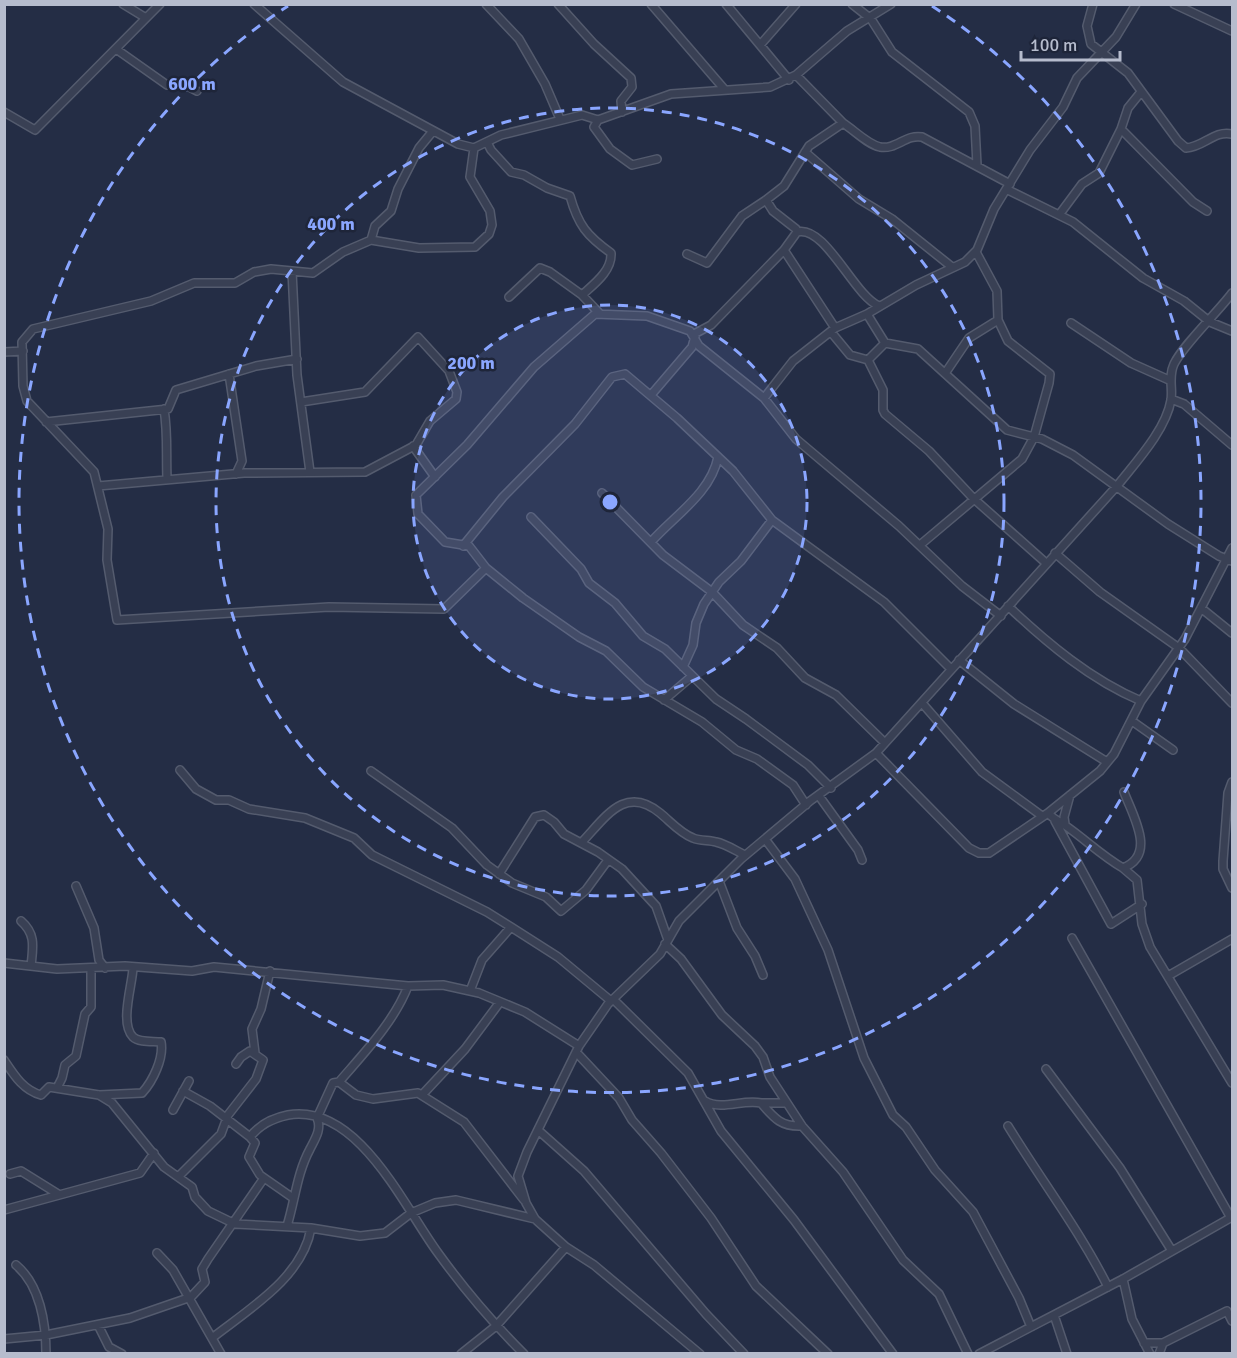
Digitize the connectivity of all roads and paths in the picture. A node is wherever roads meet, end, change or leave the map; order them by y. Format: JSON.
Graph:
{"nodes":[{"id":1,"x":123,"y":4,"type":"edge"},
{"id":2,"x":160,"y":4,"type":"edge"},
{"id":3,"x":254,"y":4,"type":"edge"},
{"id":4,"x":486,"y":4,"type":"edge"},
{"id":5,"x":558,"y":4,"type":"edge"},
{"id":6,"x":651,"y":4,"type":"edge"},
{"id":7,"x":726,"y":4,"type":"edge"},
{"id":8,"x":796,"y":4,"type":"edge"},
{"id":9,"x":852,"y":4,"type":"edge"},
{"id":10,"x":891,"y":4,"type":"edge"},
{"id":11,"x":1093,"y":4,"type":"edge"},
{"id":12,"x":1136,"y":4,"type":"edge"},
{"id":13,"x":1175,"y":5,"type":"edge"},
{"id":14,"x":146,"y":18,"type":"junction"},
{"id":15,"x":871,"y":19,"type":"junction"},
{"id":16,"x":1233,"y":31,"type":"edge"},
{"id":17,"x":761,"y":44,"type":"junction"},
{"id":18,"x":116,"y":49,"type":"junction"},
{"id":19,"x":1099,"y":54,"type":"junction"},
{"id":20,"x":792,"y":77,"type":"junction"},
{"id":21,"x":725,"y":90,"type":"junction"},
{"id":22,"x":197,"y":91,"type":"dead end"},
{"id":23,"x":1141,"y":92,"type":"junction"},
{"id":24,"x":4,"y":112,"type":"edge"},
{"id":25,"x":622,"y":112,"type":"junction"},
{"id":26,"x":560,"y":119,"type":"junction"},
{"id":27,"x":598,"y":120,"type":"junction"},
{"id":28,"x":843,"y":123,"type":"junction"},
{"id":29,"x":1121,"y":129,"type":"junction"},
{"id":30,"x":433,"y":131,"type":"junction"},
{"id":31,"x":1233,"y":134,"type":"edge"},
{"id":32,"x":487,"y":142,"type":"junction"},
{"id":33,"x":474,"y":148,"type":"junction"},
{"id":34,"x":805,"y":152,"type":"junction"},
{"id":35,"x":657,"y":159,"type":"dead end"},
{"id":36,"x":977,"y":165,"type":"junction"},
{"id":37,"x":1009,"y":187,"type":"junction"},
{"id":38,"x":766,"y":200,"type":"junction"},
{"id":39,"x":1207,"y":211,"type":"dead end"},
{"id":40,"x":1059,"y":215,"type":"junction"},
{"id":41,"x":797,"y":232,"type":"junction"},
{"id":42,"x":371,"y":240,"type":"junction"},
{"id":43,"x":784,"y":250,"type":"junction"},
{"id":44,"x":975,"y":252,"type":"junction"},
{"id":45,"x":687,"y":254,"type":"dead end"},
{"id":46,"x":952,"y":267,"type":"junction"},
{"id":47,"x":292,"y":271,"type":"junction"},
{"id":48,"x":1233,"y":293,"type":"edge"},
{"id":49,"x":582,"y":295,"type":"junction"},
{"id":50,"x":509,"y":297,"type":"dead end"},
{"id":51,"x":879,"y":306,"type":"junction"},
{"id":52,"x":600,"y":314,"type":"junction"},
{"id":53,"x":867,"y":314,"type":"junction"},
{"id":54,"x":998,"y":320,"type":"junction"},
{"id":55,"x":1210,"y":322,"type":"junction"},
{"id":56,"x":1071,"y":323,"type":"dead end"},
{"id":57,"x":833,"y":330,"type":"junction"},
{"id":58,"x":1233,"y":331,"type":"edge"},
{"id":59,"x":694,"y":340,"type":"junction"},
{"id":60,"x":885,"y":343,"type":"junction"},
{"id":61,"x":23,"y":351,"type":"junction"},
{"id":62,"x":4,"y":352,"type":"edge"},
{"id":63,"x":297,"y":359,"type":"junction"},
{"id":64,"x":868,"y":360,"type":"junction"},
{"id":65,"x":946,"y":372,"type":"junction"},
{"id":66,"x":229,"y":374,"type":"junction"},
{"id":67,"x":1169,"y":380,"type":"junction"},
{"id":68,"x":651,"y":394,"type":"junction"},
{"id":69,"x":764,"y":398,"type":"junction"},
{"id":70,"x":1171,"y":399,"type":"junction"},
{"id":71,"x":301,"y":402,"type":"junction"},
{"id":72,"x":164,"y":409,"type":"junction"},
{"id":73,"x":46,"y":422,"type":"junction"},
{"id":74,"x":1034,"y":437,"type":"junction"},
{"id":75,"x":1233,"y":445,"type":"edge"},
{"id":76,"x":413,"y":446,"type":"junction"},
{"id":77,"x":718,"y":457,"type":"junction"},
{"id":78,"x":310,"y":472,"type":"junction"},
{"id":79,"x":236,"y":474,"type":"junction"},
{"id":80,"x":435,"y":477,"type":"junction"},
{"id":81,"x":167,"y":478,"type":"junction"},
{"id":82,"x":98,"y":486,"type":"junction"},
{"id":83,"x":1117,"y":486,"type":"junction"},
{"id":84,"x":602,"y":493,"type":"dead end"},
{"id":85,"x":973,"y":498,"type":"junction"},
{"id":86,"x":531,"y":517,"type":"dead end"},
{"id":87,"x":772,"y":520,"type":"junction"},
{"id":88,"x":651,"y":542,"type":"junction"},
{"id":89,"x":920,"y":545,"type":"junction"},
{"id":90,"x":463,"y":546,"type":"junction"},
{"id":91,"x":1233,"y":548,"type":"edge"},
{"id":92,"x":1055,"y":553,"type":"junction"},
{"id":93,"x":1229,"y":561,"type":"edge"},
{"id":94,"x":1046,"y":563,"type":"junction"},
{"id":95,"x":486,"y":568,"type":"junction"},
{"id":96,"x":712,"y":592,"type":"junction"},
{"id":97,"x":1008,"y":606,"type":"junction"},
{"id":98,"x":1201,"y":608,"type":"junction"},
{"id":99,"x":1001,"y":615,"type":"junction"},
{"id":100,"x":1233,"y":633,"type":"edge"},
{"id":101,"x":1179,"y":648,"type":"junction"},
{"id":102,"x":959,"y":660,"type":"junction"},
{"id":103,"x":684,"y":667,"type":"junction"},
{"id":104,"x":951,"y":669,"type":"junction"},
{"id":105,"x":692,"y":677,"type":"junction"},
{"id":106,"x":664,"y":700,"type":"junction"},
{"id":107,"x":1141,"y":701,"type":"junction"},
{"id":108,"x":922,"y":703,"type":"junction"},
{"id":109,"x":1233,"y":703,"type":"edge"},
{"id":110,"x":1132,"y":721,"type":"junction"},
{"id":111,"x":885,"y":743,"type":"junction"},
{"id":112,"x":1173,"y":750,"type":"dead end"},
{"id":113,"x":876,"y":753,"type":"junction"},
{"id":114,"x":1107,"y":762,"type":"junction"},
{"id":115,"x":180,"y":770,"type":"dead end"},
{"id":116,"x":371,"y":771,"type":"dead end"},
{"id":117,"x":1233,"y":782,"type":"edge"},
{"id":118,"x":831,"y":788,"type":"junction"},
{"id":119,"x":1124,"y":792,"type":"dead end"},
{"id":120,"x":1070,"y":795,"type":"junction"},
{"id":121,"x":819,"y":796,"type":"junction"},
{"id":122,"x":806,"y":805,"type":"junction"},
{"id":123,"x":1045,"y":814,"type":"junction"},
{"id":124,"x":1055,"y":821,"type":"junction"},
{"id":125,"x":1065,"y":824,"type":"junction"},
{"id":126,"x":765,"y":839,"type":"junction"},
{"id":127,"x":582,"y":843,"type":"junction"},
{"id":128,"x":745,"y":855,"type":"junction"},
{"id":129,"x":608,"y":860,"type":"junction"},
{"id":130,"x":862,"y":860,"type":"dead end"},
{"id":131,"x":1124,"y":868,"type":"junction"},
{"id":132,"x":499,"y":874,"type":"junction"},
{"id":133,"x":719,"y":881,"type":"junction"},
{"id":134,"x":76,"y":886,"type":"dead end"},
{"id":135,"x":1233,"y":888,"type":"edge"},
{"id":136,"x":1142,"y":904,"type":"junction"},
{"id":137,"x":21,"y":921,"type":"dead end"},
{"id":138,"x":511,"y":927,"type":"junction"},
{"id":139,"x":1072,"y":938,"type":"dead end"},
{"id":140,"x":1233,"y":939,"type":"edge"},
{"id":141,"x":666,"y":942,"type":"junction"},
{"id":142,"x":4,"y":963,"type":"edge"},
{"id":143,"x":31,"y":966,"type":"junction"},
{"id":144,"x":133,"y":967,"type":"junction"},
{"id":145,"x":105,"y":968,"type":"junction"},
{"id":146,"x":91,"y":969,"type":"junction"},
{"id":147,"x":270,"y":971,"type":"junction"},
{"id":148,"x":764,"y":975,"type":"dead end"},
{"id":149,"x":1168,"y":976,"type":"junction"},
{"id":150,"x":408,"y":986,"type":"junction"},
{"id":151,"x":470,"y":991,"type":"junction"},
{"id":152,"x":612,"y":1000,"type":"junction"},
{"id":153,"x":500,"y":1002,"type":"junction"},
{"id":154,"x":577,"y":1049,"type":"junction"},
{"id":155,"x":255,"y":1053,"type":"junction"},
{"id":156,"x":4,"y":1060,"type":"edge"},
{"id":157,"x":236,"y":1064,"type":"dead end"},
{"id":158,"x":1046,"y":1069,"type":"dead end"},
{"id":159,"x":189,"y":1081,"type":"dead end"},
{"id":160,"x":339,"y":1083,"type":"junction"},
{"id":161,"x":1233,"y":1083,"type":"edge"},
{"id":162,"x":57,"y":1088,"type":"junction"},
{"id":163,"x":183,"y":1091,"type":"junction"},
{"id":164,"x":99,"y":1095,"type":"junction"},
{"id":165,"x":422,"y":1095,"type":"junction"},
{"id":166,"x":703,"y":1099,"type":"junction"},
{"id":167,"x":785,"y":1102,"type":"junction"},
{"id":168,"x":761,"y":1103,"type":"junction"},
{"id":169,"x":173,"y":1110,"type":"dead end"},
{"id":170,"x":317,"y":1118,"type":"junction"},
{"id":171,"x":227,"y":1120,"type":"junction"},
{"id":172,"x":802,"y":1126,"type":"junction"},
{"id":173,"x":1008,"y":1126,"type":"dead end"},
{"id":174,"x":538,"y":1130,"type":"junction"},
{"id":175,"x":250,"y":1137,"type":"junction"},
{"id":176,"x":154,"y":1153,"type":"junction"},
{"id":177,"x":10,"y":1174,"type":"dead end"},
{"id":178,"x":179,"y":1176,"type":"junction"},
{"id":179,"x":518,"y":1176,"type":"junction"},
{"id":180,"x":264,"y":1178,"type":"junction"},
{"id":181,"x":510,"y":1182,"type":"junction"},
{"id":182,"x":58,"y":1194,"type":"junction"},
{"id":183,"x":293,"y":1198,"type":"junction"},
{"id":184,"x":526,"y":1203,"type":"junction"},
{"id":185,"x":4,"y":1210,"type":"edge"},
{"id":186,"x":411,"y":1214,"type":"junction"},
{"id":187,"x":1232,"y":1218,"type":"edge"},
{"id":188,"x":535,"y":1219,"type":"junction"},
{"id":189,"x":232,"y":1223,"type":"junction"},
{"id":190,"x":286,"y":1226,"type":"junction"},
{"id":191,"x":311,"y":1228,"type":"junction"},
{"id":192,"x":566,"y":1247,"type":"junction"},
{"id":193,"x":1172,"y":1251,"type":"junction"},
{"id":194,"x":157,"y":1253,"type":"dead end"},
{"id":195,"x":16,"y":1265,"type":"dead end"},
{"id":196,"x":1123,"y":1280,"type":"junction"},
{"id":197,"x":1108,"y":1287,"type":"junction"},
{"id":198,"x":191,"y":1297,"type":"junction"},
{"id":199,"x":1230,"y":1309,"type":"edge"},
{"id":200,"x":1054,"y":1315,"type":"junction"},
{"id":201,"x":1233,"y":1321,"type":"edge"},
{"id":202,"x":98,"y":1325,"type":"junction"},
{"id":203,"x":496,"y":1326,"type":"junction"},
{"id":204,"x":1031,"y":1327,"type":"junction"},
{"id":205,"x":46,"y":1335,"type":"junction"},
{"id":206,"x":4,"y":1338,"type":"edge"},
{"id":207,"x":212,"y":1338,"type":"junction"},
{"id":208,"x":1144,"y":1343,"type":"junction"},
{"id":209,"x":1163,"y":1343,"type":"junction"},
{"id":210,"x":46,"y":1353,"type":"edge"},
{"id":211,"x":122,"y":1353,"type":"edge"},
{"id":212,"x":221,"y":1353,"type":"edge"},
{"id":213,"x":461,"y":1353,"type":"edge"},
{"id":214,"x":524,"y":1353,"type":"edge"},
{"id":215,"x":700,"y":1353,"type":"edge"},
{"id":216,"x":744,"y":1353,"type":"edge"},
{"id":217,"x":828,"y":1353,"type":"edge"},
{"id":218,"x":893,"y":1353,"type":"edge"},
{"id":219,"x":968,"y":1353,"type":"edge"},
{"id":220,"x":979,"y":1353,"type":"edge"},
{"id":221,"x":1066,"y":1353,"type":"edge"},
{"id":222,"x":1150,"y":1353,"type":"edge"},
{"id":223,"x":1159,"y":1353,"type":"edge"}],
"edges":[{"from":1,"to":14,"type":"street"},
{"from":2,"to":14,"type":"street"},
{"from":3,"to":30,"type":"street"},
{"from":4,"to":26,"type":"street"},
{"from":5,"to":25,"type":"street"},
{"from":6,"to":21,"type":"street"},
{"from":7,"to":17,"type":"street"},
{"from":8,"to":17,"type":"street"},
{"from":9,"to":15,"type":"street"},
{"from":10,"to":15,"type":"street"},
{"from":11,"to":19,"type":"street"},
{"from":12,"to":19,"type":"street"},
{"from":13,"to":16,"type":"street"},
{"from":14,"to":18,"type":"street"},
{"from":15,"to":20,"type":"street"},
{"from":15,"to":36,"type":"street"},
{"from":17,"to":20,"type":"street"},
{"from":18,"to":22,"type":"street"},
{"from":18,"to":24,"type":"street"},
{"from":19,"to":23,"type":"street"},
{"from":19,"to":37,"type":"street"},
{"from":20,"to":21,"type":"street"},
{"from":20,"to":28,"type":"street"},
{"from":21,"to":25,"type":"street"},
{"from":23,"to":29,"type":"street"},
{"from":23,"to":31,"type":"street"},
{"from":25,"to":27,"type":"street"},
{"from":26,"to":27,"type":"street"},
{"from":26,"to":32,"type":"street"},
{"from":27,"to":35,"type":"street"},
{"from":28,"to":34,"type":"street"},
{"from":28,"to":36,"type":"street"},
{"from":29,"to":39,"type":"street"},
{"from":29,"to":40,"type":"street"},
{"from":30,"to":33,"type":"street"},
{"from":30,"to":42,"type":"street"},
{"from":32,"to":33,"type":"street"},
{"from":32,"to":49,"type":"street"},
{"from":33,"to":42,"type":"street"},
{"from":34,"to":38,"type":"street"},
{"from":34,"to":46,"type":"street"},
{"from":36,"to":37,"type":"street"},
{"from":37,"to":40,"type":"street"},
{"from":37,"to":44,"type":"street"},
{"from":38,"to":41,"type":"street"},
{"from":38,"to":45,"type":"street"},
{"from":40,"to":55,"type":"street"},
{"from":41,"to":43,"type":"street"},
{"from":41,"to":51,"type":"street"},
{"from":42,"to":47,"type":"street"},
{"from":43,"to":57,"type":"street"},
{"from":43,"to":59,"type":"street"},
{"from":44,"to":46,"type":"street"},
{"from":44,"to":54,"type":"street"},
{"from":46,"to":51,"type":"street"},
{"from":47,"to":61,"type":"street"},
{"from":47,"to":63,"type":"street"},
{"from":48,"to":55,"type":"street"},
{"from":49,"to":50,"type":"street"},
{"from":49,"to":52,"type":"street"},
{"from":51,"to":53,"type":"street"},
{"from":52,"to":59,"type":"street"},
{"from":52,"to":80,"type":"street"},
{"from":53,"to":57,"type":"street"},
{"from":53,"to":60,"type":"street"},
{"from":54,"to":65,"type":"street"},
{"from":54,"to":74,"type":"street"},
{"from":55,"to":58,"type":"street"},
{"from":55,"to":67,"type":"street"},
{"from":56,"to":67,"type":"street"},
{"from":57,"to":64,"type":"street"},
{"from":57,"to":69,"type":"street"},
{"from":59,"to":68,"type":"street"},
{"from":59,"to":69,"type":"street"},
{"from":60,"to":64,"type":"street"},
{"from":60,"to":65,"type":"street"},
{"from":61,"to":62,"type":"street"},
{"from":61,"to":73,"type":"street"},
{"from":63,"to":66,"type":"street"},
{"from":63,"to":71,"type":"street"},
{"from":64,"to":85,"type":"street"},
{"from":65,"to":74,"type":"street"},
{"from":66,"to":72,"type":"street"},
{"from":66,"to":79,"type":"street"},
{"from":67,"to":70,"type":"street"},
{"from":68,"to":77,"type":"street"},
{"from":68,"to":90,"type":"street"},
{"from":69,"to":89,"type":"street"},
{"from":70,"to":75,"type":"street"},
{"from":70,"to":83,"type":"street"},
{"from":71,"to":76,"type":"street"},
{"from":71,"to":78,"type":"street"},
{"from":72,"to":73,"type":"street"},
{"from":72,"to":81,"type":"street"},
{"from":73,"to":82,"type":"street"},
{"from":74,"to":83,"type":"street"},
{"from":74,"to":85,"type":"street"},
{"from":76,"to":78,"type":"street"},
{"from":76,"to":80,"type":"street"},
{"from":77,"to":87,"type":"street"},
{"from":77,"to":88,"type":"street"},
{"from":78,"to":79,"type":"street"},
{"from":79,"to":81,"type":"street"},
{"from":80,"to":90,"type":"street"},
{"from":81,"to":82,"type":"street"},
{"from":82,"to":95,"type":"street"},
{"from":83,"to":92,"type":"street"},
{"from":83,"to":93,"type":"street"},
{"from":84,"to":88,"type":"street"},
{"from":85,"to":89,"type":"street"},
{"from":85,"to":94,"type":"street"},
{"from":86,"to":103,"type":"street"},
{"from":87,"to":96,"type":"street"},
{"from":87,"to":104,"type":"street"},
{"from":88,"to":96,"type":"street"},
{"from":89,"to":99,"type":"street"},
{"from":90,"to":95,"type":"street"},
{"from":91,"to":93,"type":"street"},
{"from":92,"to":94,"type":"street"},
{"from":92,"to":101,"type":"street"},
{"from":93,"to":98,"type":"street"},
{"from":94,"to":97,"type":"street"},
{"from":95,"to":106,"type":"street"},
{"from":96,"to":103,"type":"street"},
{"from":96,"to":111,"type":"street"},
{"from":97,"to":99,"type":"street"},
{"from":97,"to":107,"type":"street"},
{"from":98,"to":100,"type":"street"},
{"from":98,"to":101,"type":"street"},
{"from":99,"to":102,"type":"street"},
{"from":101,"to":107,"type":"street"},
{"from":101,"to":109,"type":"street"},
{"from":102,"to":104,"type":"street"},
{"from":102,"to":114,"type":"street"},
{"from":103,"to":105,"type":"street"},
{"from":104,"to":108,"type":"street"},
{"from":105,"to":106,"type":"street"},
{"from":105,"to":118,"type":"street"},
{"from":106,"to":122,"type":"street"},
{"from":107,"to":110,"type":"street"},
{"from":108,"to":111,"type":"street"},
{"from":108,"to":123,"type":"street"},
{"from":110,"to":112,"type":"street"},
{"from":110,"to":114,"type":"street"},
{"from":111,"to":113,"type":"street"},
{"from":113,"to":118,"type":"street"},
{"from":113,"to":123,"type":"street"},
{"from":114,"to":120,"type":"street"},
{"from":115,"to":138,"type":"street"},
{"from":116,"to":132,"type":"street"},
{"from":117,"to":135,"type":"street"},
{"from":118,"to":121,"type":"street"},
{"from":119,"to":131,"type":"street"},
{"from":120,"to":123,"type":"street"},
{"from":120,"to":125,"type":"street"},
{"from":121,"to":122,"type":"street"},
{"from":121,"to":130,"type":"street"},
{"from":122,"to":126,"type":"street"},
{"from":123,"to":124,"type":"street"},
{"from":124,"to":125,"type":"street"},
{"from":124,"to":136,"type":"street"},
{"from":125,"to":131,"type":"street"},
{"from":126,"to":128,"type":"street"},
{"from":126,"to":204,"type":"street"},
{"from":127,"to":128,"type":"street"},
{"from":127,"to":129,"type":"street"},
{"from":127,"to":132,"type":"street"},
{"from":128,"to":133,"type":"street"},
{"from":129,"to":132,"type":"street"},
{"from":129,"to":141,"type":"street"},
{"from":131,"to":136,"type":"street"},
{"from":133,"to":141,"type":"street"},
{"from":133,"to":148,"type":"street"},
{"from":134,"to":145,"type":"street"},
{"from":136,"to":149,"type":"street"},
{"from":137,"to":143,"type":"street"},
{"from":138,"to":151,"type":"street"},
{"from":138,"to":152,"type":"street"},
{"from":139,"to":187,"type":"street"},
{"from":140,"to":149,"type":"street"},
{"from":141,"to":152,"type":"street"},
{"from":141,"to":167,"type":"street"},
{"from":142,"to":143,"type":"street"},
{"from":143,"to":146,"type":"street"},
{"from":144,"to":145,"type":"street"},
{"from":144,"to":147,"type":"street"},
{"from":144,"to":164,"type":"street"},
{"from":145,"to":146,"type":"street"},
{"from":146,"to":162,"type":"street"},
{"from":147,"to":150,"type":"street"},
{"from":147,"to":155,"type":"street"},
{"from":149,"to":161,"type":"street"},
{"from":150,"to":151,"type":"street"},
{"from":150,"to":160,"type":"street"},
{"from":151,"to":153,"type":"street"},
{"from":152,"to":154,"type":"street"},
{"from":152,"to":166,"type":"street"},
{"from":153,"to":154,"type":"street"},
{"from":153,"to":165,"type":"street"},
{"from":154,"to":174,"type":"street"},
{"from":154,"to":217,"type":"street"},
{"from":155,"to":157,"type":"street"},
{"from":155,"to":171,"type":"street"},
{"from":156,"to":162,"type":"street"},
{"from":158,"to":193,"type":"street"},
{"from":159,"to":163,"type":"street"},
{"from":160,"to":165,"type":"street"},
{"from":160,"to":170,"type":"street"},
{"from":162,"to":164,"type":"street"},
{"from":163,"to":169,"type":"street"},
{"from":163,"to":171,"type":"street"},
{"from":164,"to":176,"type":"street"},
{"from":165,"to":181,"type":"street"},
{"from":166,"to":168,"type":"street"},
{"from":166,"to":218,"type":"street"},
{"from":167,"to":168,"type":"street"},
{"from":167,"to":172,"type":"street"},
{"from":168,"to":172,"type":"street"},
{"from":170,"to":175,"type":"street"},
{"from":170,"to":183,"type":"street"},
{"from":170,"to":186,"type":"street"},
{"from":171,"to":175,"type":"street"},
{"from":171,"to":178,"type":"street"},
{"from":172,"to":219,"type":"street"},
{"from":173,"to":197,"type":"street"},
{"from":174,"to":179,"type":"street"},
{"from":174,"to":216,"type":"street"},
{"from":175,"to":180,"type":"street"},
{"from":176,"to":178,"type":"street"},
{"from":176,"to":182,"type":"street"},
{"from":177,"to":182,"type":"street"},
{"from":178,"to":189,"type":"street"},
{"from":179,"to":181,"type":"street"},
{"from":179,"to":184,"type":"street"},
{"from":180,"to":183,"type":"street"},
{"from":180,"to":189,"type":"street"},
{"from":181,"to":184,"type":"street"},
{"from":182,"to":185,"type":"street"},
{"from":183,"to":190,"type":"street"},
{"from":184,"to":188,"type":"street"},
{"from":186,"to":188,"type":"street"},
{"from":186,"to":191,"type":"street"},
{"from":186,"to":203,"type":"street"},
{"from":187,"to":193,"type":"street"},
{"from":188,"to":192,"type":"street"},
{"from":189,"to":190,"type":"street"},
{"from":189,"to":198,"type":"street"},
{"from":190,"to":191,"type":"street"},
{"from":191,"to":207,"type":"street"},
{"from":192,"to":203,"type":"street"},
{"from":192,"to":215,"type":"street"},
{"from":193,"to":196,"type":"street"},
{"from":194,"to":198,"type":"street"},
{"from":195,"to":205,"type":"street"},
{"from":196,"to":197,"type":"street"},
{"from":196,"to":208,"type":"street"},
{"from":197,"to":200,"type":"street"},
{"from":198,"to":202,"type":"street"},
{"from":198,"to":207,"type":"street"},
{"from":199,"to":201,"type":"street"},
{"from":199,"to":209,"type":"street"},
{"from":200,"to":204,"type":"street"},
{"from":200,"to":221,"type":"street"},
{"from":202,"to":205,"type":"street"},
{"from":202,"to":211,"type":"street"},
{"from":203,"to":213,"type":"street"},
{"from":203,"to":214,"type":"street"},
{"from":204,"to":220,"type":"street"},
{"from":205,"to":206,"type":"street"},
{"from":205,"to":210,"type":"street"},
{"from":207,"to":212,"type":"street"},
{"from":208,"to":209,"type":"street"},
{"from":208,"to":222,"type":"street"},
{"from":209,"to":223,"type":"street"}]}
